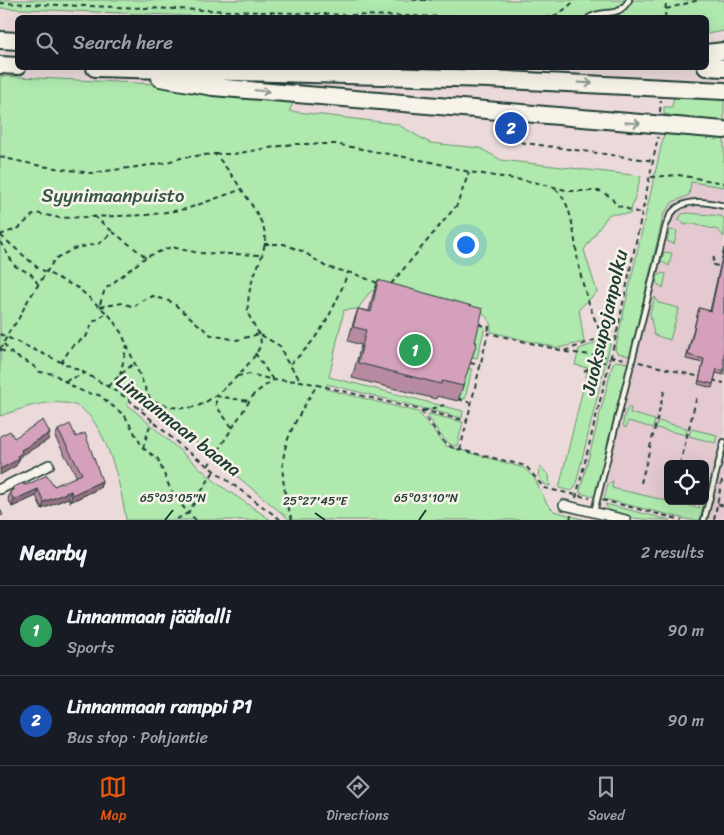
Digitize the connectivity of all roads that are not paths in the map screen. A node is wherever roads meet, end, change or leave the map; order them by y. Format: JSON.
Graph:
{"nodes":[{"id":1,"x":629,"y":0,"type":"edge"},
{"id":2,"x":604,"y":15,"type":"edge"},
{"id":3,"x":0,"y":40,"type":"edge"},
{"id":4,"x":15,"y":41,"type":"edge"},
{"id":5,"x":724,"y":51,"type":"edge"},
{"id":6,"x":709,"y":53,"type":"edge"},
{"id":7,"x":0,"y":65,"type":"edge"},
{"id":8,"x":15,"y":66,"type":"edge"},
{"id":9,"x":709,"y":67,"type":"edge"},
{"id":10,"x":724,"y":68,"type":"edge"},
{"id":11,"x":110,"y":70,"type":"edge"},
{"id":12,"x":168,"y":70,"type":"edge"},
{"id":13,"x":724,"y":90,"type":"edge"},
{"id":14,"x":719,"y":131,"type":"edge"},
{"id":15,"x":724,"y":206,"type":"edge"},
{"id":16,"x":724,"y":442,"type":"edge"},
{"id":17,"x":49,"y":465,"type":"dead end"},
{"id":18,"x":0,"y":490,"type":"edge"},
{"id":19,"x":564,"y":505,"type":"dead end"},
{"id":20,"x":594,"y":512,"type":"junction"},
{"id":21,"x":626,"y":520,"type":"edge"},
{"id":22,"x":704,"y":520,"type":"edge"}],
"edges":[{"from":1,"to":2,"type":"lane"},
{"from":3,"to":4,"type":"highway"},
{"from":5,"to":6,"type":"highway"},
{"from":7,"to":8,"type":"highway"},
{"from":9,"to":10,"type":"highway"},
{"from":11,"to":14,"type":"highway","one_way":true},
{"from":12,"to":13,"type":"highway","one_way":true},
{"from":15,"to":20,"type":"lane"},
{"from":16,"to":22,"type":"lane"},
{"from":17,"to":18,"type":"street"},
{"from":19,"to":20,"type":"street"},
{"from":20,"to":21,"type":"street"}]}
